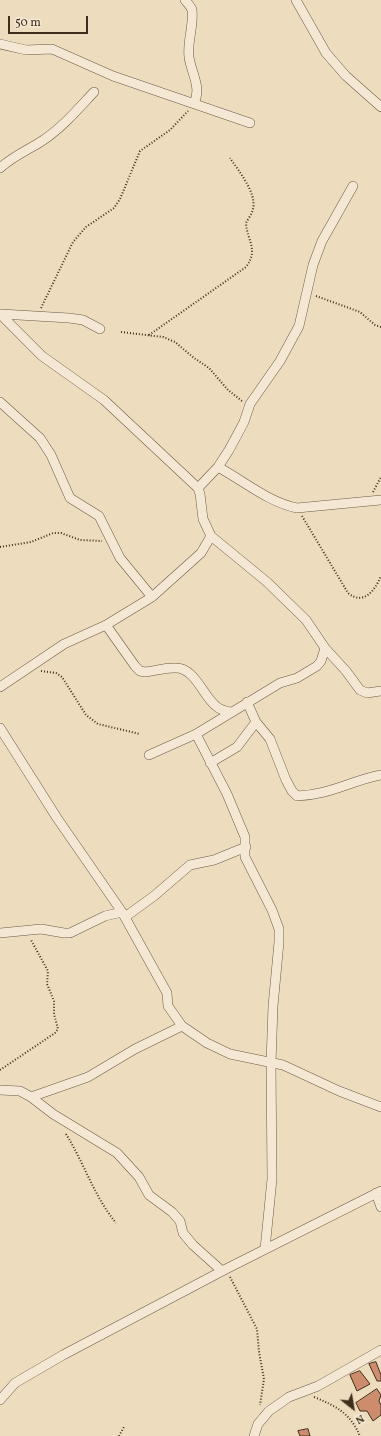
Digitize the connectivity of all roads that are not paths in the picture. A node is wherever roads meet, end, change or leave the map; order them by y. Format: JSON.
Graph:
{"nodes":[{"id":1,"x":184,"y":0,"type":"edge"},
{"id":2,"x":296,"y":0,"type":"edge"},
{"id":3,"x":0,"y":44,"type":"edge"},
{"id":4,"x":94,"y":92,"type":"dead end"},
{"id":5,"x":194,"y":103,"type":"junction"},
{"id":6,"x":381,"y":107,"type":"edge"},
{"id":7,"x":250,"y":124,"type":"dead end"},
{"id":8,"x":0,"y":168,"type":"edge"},
{"id":9,"x":353,"y":186,"type":"dead end"},
{"id":10,"x":0,"y":314,"type":"edge"},
{"id":11,"x":100,"y":329,"type":"dead end"},
{"id":12,"x":0,"y":402,"type":"edge"},
{"id":13,"x":218,"y":467,"type":"junction"},
{"id":14,"x":198,"y":488,"type":"junction"},
{"id":15,"x":381,"y":500,"type":"edge"},
{"id":16,"x":211,"y":536,"type":"junction"},
{"id":17,"x":152,"y":597,"type":"junction"},
{"id":18,"x":106,"y":625,"type":"junction"},
{"id":19,"x":325,"y":648,"type":"junction"},
{"id":20,"x":0,"y":687,"type":"edge"},
{"id":21,"x":381,"y":691,"type":"edge"},
{"id":22,"x":247,"y":702,"type":"junction"},
{"id":23,"x":230,"y":712,"type":"junction"},
{"id":24,"x":256,"y":722,"type":"junction"},
{"id":25,"x":0,"y":728,"type":"edge"},
{"id":26,"x":196,"y":734,"type":"junction"},
{"id":27,"x":149,"y":755,"type":"dead end"},
{"id":28,"x":210,"y":763,"type":"junction"},
{"id":29,"x":381,"y":775,"type":"edge"},
{"id":30,"x":246,"y":846,"type":"junction"},
{"id":31,"x":124,"y":914,"type":"junction"},
{"id":32,"x":0,"y":933,"type":"edge"},
{"id":33,"x":182,"y":1026,"type":"junction"},
{"id":34,"x":271,"y":1063,"type":"junction"},
{"id":35,"x":0,"y":1090,"type":"edge"},
{"id":36,"x":32,"y":1097,"type":"junction"},
{"id":37,"x":381,"y":1107,"type":"edge"},
{"id":38,"x":378,"y":1192,"type":"edge"},
{"id":39,"x":381,"y":1207,"type":"edge"},
{"id":40,"x":265,"y":1249,"type":"junction"},
{"id":41,"x":224,"y":1270,"type":"junction"},
{"id":42,"x":381,"y":1350,"type":"edge"},
{"id":43,"x":0,"y":1400,"type":"edge"},
{"id":44,"x":254,"y":1436,"type":"edge"}],
"edges":[{"from":1,"to":5,"type":"street"},
{"from":2,"to":6,"type":"street"},
{"from":3,"to":5,"type":"street"},
{"from":4,"to":8,"type":"street"},
{"from":5,"to":7,"type":"street"},
{"from":9,"to":13,"type":"street"},
{"from":10,"to":11,"type":"street"},
{"from":10,"to":14,"type":"street"},
{"from":12,"to":17,"type":"street"},
{"from":13,"to":14,"type":"street"},
{"from":13,"to":15,"type":"street"},
{"from":14,"to":16,"type":"street"},
{"from":16,"to":17,"type":"street"},
{"from":16,"to":19,"type":"street"},
{"from":17,"to":18,"type":"street"},
{"from":18,"to":20,"type":"street"},
{"from":18,"to":23,"type":"street"},
{"from":19,"to":21,"type":"street"},
{"from":19,"to":22,"type":"street"},
{"from":22,"to":23,"type":"street"},
{"from":22,"to":24,"type":"street"},
{"from":23,"to":26,"type":"street"},
{"from":24,"to":28,"type":"street"},
{"from":24,"to":29,"type":"street"},
{"from":25,"to":31,"type":"street"},
{"from":26,"to":27,"type":"street"},
{"from":26,"to":28,"type":"street"},
{"from":28,"to":30,"type":"street"},
{"from":30,"to":31,"type":"street"},
{"from":30,"to":34,"type":"street"},
{"from":31,"to":32,"type":"street"},
{"from":31,"to":33,"type":"street"},
{"from":33,"to":34,"type":"street"},
{"from":33,"to":36,"type":"street"},
{"from":34,"to":37,"type":"street"},
{"from":34,"to":40,"type":"street"},
{"from":35,"to":36,"type":"street"},
{"from":36,"to":41,"type":"street"},
{"from":38,"to":39,"type":"street"},
{"from":38,"to":40,"type":"street"},
{"from":40,"to":41,"type":"street"},
{"from":41,"to":43,"type":"street"},
{"from":42,"to":44,"type":"street"}]}
